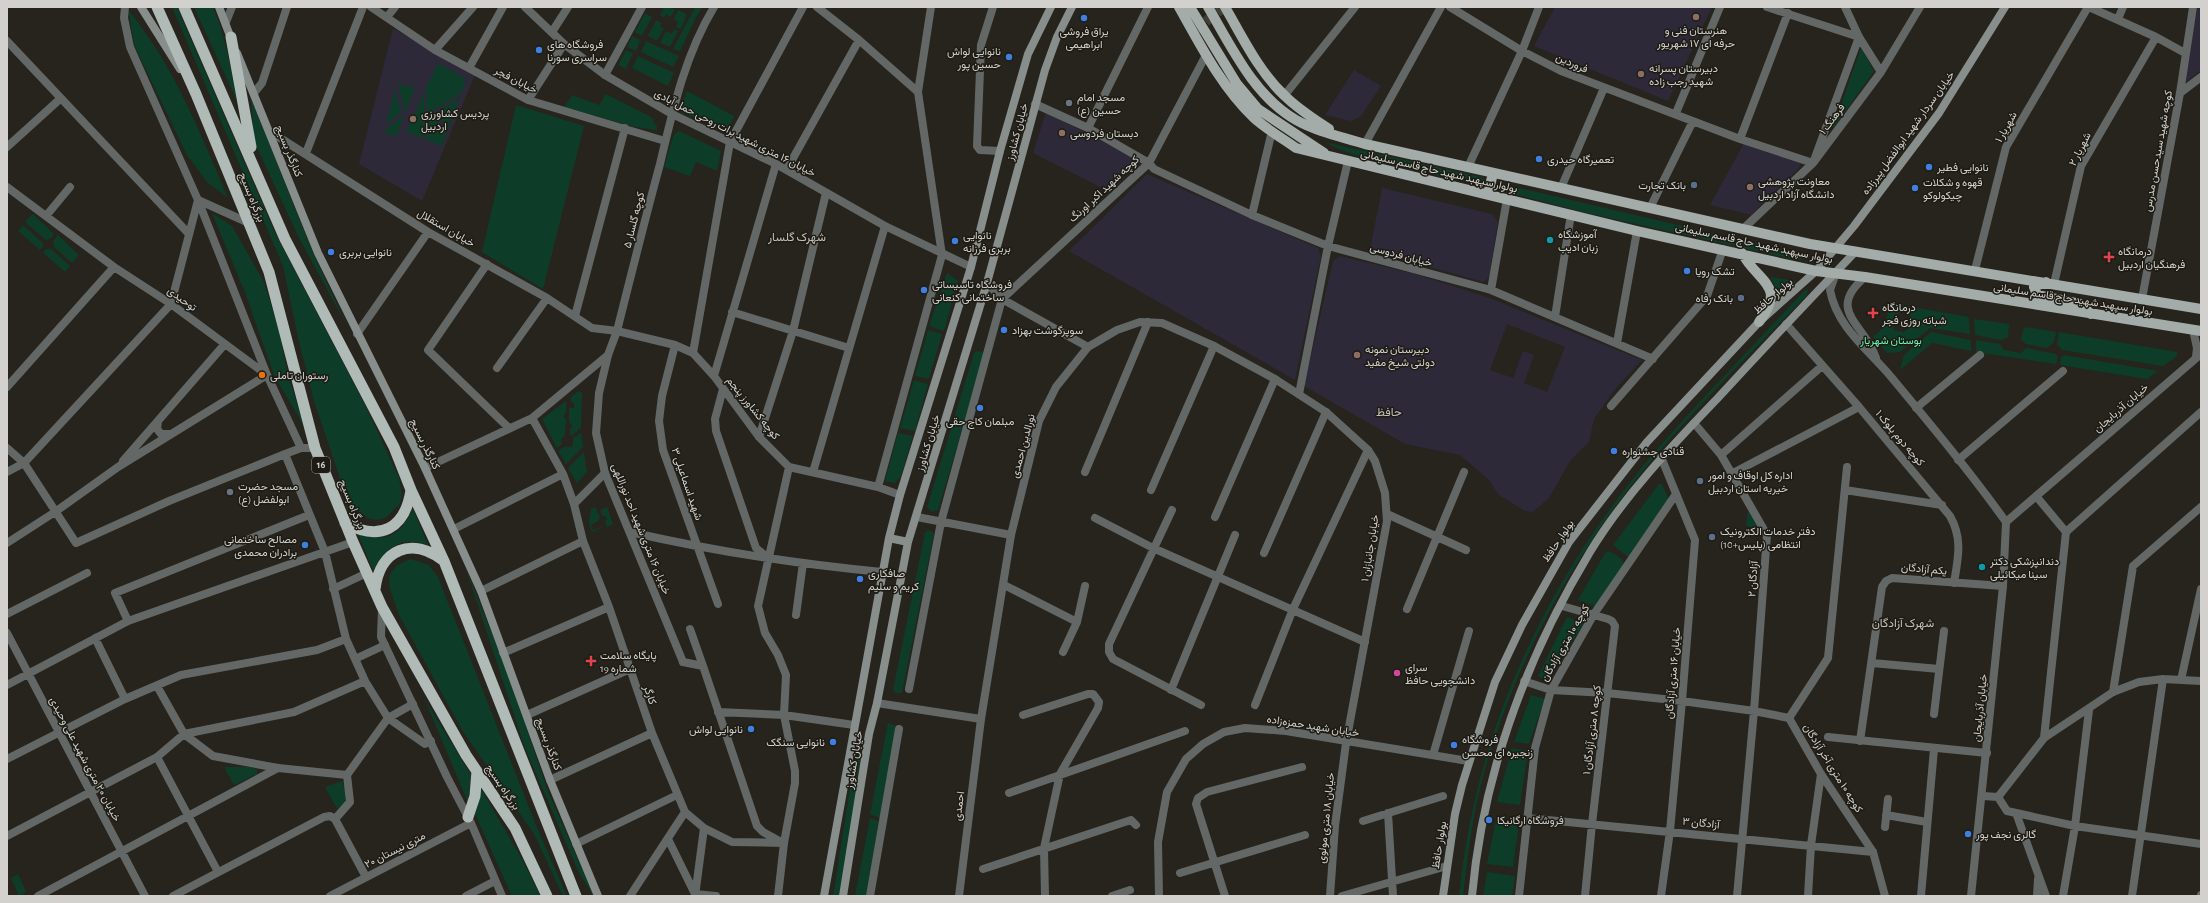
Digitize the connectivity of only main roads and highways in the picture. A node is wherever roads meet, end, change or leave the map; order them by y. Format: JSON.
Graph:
{"nodes":[{"id":1,"x":141,"y":7,"type":"edge"},
{"id":2,"x":157,"y":7,"type":"edge"},
{"id":3,"x":184,"y":7,"type":"edge"},
{"id":4,"x":219,"y":7,"type":"edge"},
{"id":5,"x":1050,"y":7,"type":"edge"},
{"id":6,"x":1072,"y":7,"type":"edge"},
{"id":7,"x":1179,"y":7,"type":"edge"},
{"id":8,"x":1190,"y":7,"type":"edge"},
{"id":9,"x":1208,"y":7,"type":"edge"},
{"id":10,"x":1225,"y":7,"type":"edge"},
{"id":11,"x":2005,"y":7,"type":"edge"},
{"id":12,"x":231,"y":37,"type":"junction"},
{"id":13,"x":196,"y":94,"type":"junction"},
{"id":14,"x":1338,"y":135,"type":"junction"},
{"id":15,"x":1331,"y":158,"type":"junction"},
{"id":16,"x":254,"y":165,"type":"junction"},
{"id":17,"x":1493,"y":173,"type":"junction"},
{"id":18,"x":1488,"y":194,"type":"junction"},
{"id":19,"x":1834,"y":247,"type":"junction"},
{"id":20,"x":1856,"y":250,"type":"junction"},
{"id":21,"x":1742,"y":253,"type":"junction"},
{"id":22,"x":1816,"y":271,"type":"junction"},
{"id":23,"x":1836,"y":273,"type":"junction"},
{"id":24,"x":2050,"y":283,"type":"junction"},
{"id":25,"x":2201,"y":308,"type":"edge"},
{"id":26,"x":2091,"y":314,"type":"junction"},
{"id":27,"x":1759,"y":322,"type":"junction"},
{"id":28,"x":2197,"y":330,"type":"edge"},
{"id":29,"x":411,"y":490,"type":"junction"},
{"id":30,"x":345,"y":523,"type":"junction"},
{"id":31,"x":889,"y":538,"type":"junction"},
{"id":32,"x":908,"y":542,"type":"junction"},
{"id":33,"x":444,"y":561,"type":"junction"},
{"id":34,"x":375,"y":589,"type":"junction"},
{"id":35,"x":477,"y":771,"type":"junction"},
{"id":36,"x":470,"y":820,"type":"road end"},
{"id":37,"x":570,"y":883,"type":"junction"},
{"id":38,"x":547,"y":896,"type":"edge"},
{"id":39,"x":576,"y":896,"type":"edge"},
{"id":40,"x":583,"y":896,"type":"edge"},
{"id":41,"x":598,"y":896,"type":"edge"},
{"id":42,"x":824,"y":896,"type":"edge"},
{"id":43,"x":843,"y":896,"type":"edge"},
{"id":44,"x":1443,"y":896,"type":"edge"},
{"id":45,"x":1472,"y":896,"type":"edge"}],
"edges":[{"from":1,"to":13,"type":"main road"},
{"from":2,"to":13,"type":"highway","name":"بزرگراه بسیج","number":"16"},
{"from":3,"to":16,"type":"highway","name":"بزرگراه بسیج"},
{"from":4,"to":12,"type":"main road","name":"کنارگذر بسیج"},
{"from":5,"to":31,"type":"main road","name":"خیابان کشاورز"},
{"from":6,"to":32,"type":"main road","name":"خیابان کشاورز"},
{"from":7,"to":15,"type":"main road","name":"بولوار سپهبد شهید حاج قاسم سلیمانی"},
{"from":8,"to":15,"type":"main road"},
{"from":9,"to":14,"type":"main road"},
{"from":10,"to":14,"type":"main road"},
{"from":11,"to":19,"type":"main road","name":"خیابان سردار شهید ابوالفضل پیرزاده"},
{"from":12,"to":16,"type":"highway"},
{"from":12,"to":41,"type":"main road","name":"کنارگذر بسیج"},
{"from":13,"to":30,"type":"highway","name":"بزرگراه بسیج","number":"16"},
{"from":14,"to":17,"type":"main road","name":"بولوار سپهبد شهید حاج قاسم سلیمانی"},
{"from":15,"to":18,"type":"main road","name":"بولوار سپهبد شهید حاج قاسم سلیمانی"},
{"from":16,"to":29,"type":"highway","name":"بزرگراه بسیج"},
{"from":17,"to":18,"type":"main road"},
{"from":17,"to":19,"type":"main road","name":"بولوار سپهبد شهید حاج قاسم سلیمانی"},
{"from":18,"to":21,"type":"main road","name":"بولوار سپهبد شهید حاج قاسم سلیمانی"},
{"from":19,"to":20,"type":"main road","name":"بولوار سپهبد شهید حاج قاسم سلیمانی"},
{"from":19,"to":22,"type":"main road","name":"خیابان سردار شهید ابوالفضل پیرزاده"},
{"from":20,"to":23,"type":"main road"},
{"from":20,"to":24,"type":"main road","name":"بولوار سپهبد شهید حاج قاسم سلیمانی"},
{"from":21,"to":22,"type":"main road","name":"بولوار سپهبد شهید حاج قاسم سلیمانی"},
{"from":21,"to":27,"type":"main road"},
{"from":22,"to":23,"type":"main road","name":"بولوار سپهبد شهید حاج قاسم سلیمانی"},
{"from":22,"to":27,"type":"main road","name":"بولوار حافظ"},
{"from":23,"to":26,"type":"main road","name":"بولوار سپهبد شهید حاج قاسم سلیمانی"},
{"from":23,"to":45,"type":"main road"},
{"from":24,"to":25,"type":"main road","name":"بولوار سپهبد شهید حاج قاسم سلیمانی"},
{"from":24,"to":26,"type":"main road"},
{"from":26,"to":28,"type":"main road","name":"بولوار سپهبد شهید حاج قاسم سلیمانی"},
{"from":27,"to":44,"type":"main road","name":"بولوار حافظ"},
{"from":29,"to":30,"type":"highway"},
{"from":29,"to":33,"type":"highway","name":"بزرگراه بسیج"},
{"from":30,"to":34,"type":"highway","name":"بزرگراه بسیج","number":"16"},
{"from":31,"to":32,"type":"main road"},
{"from":31,"to":42,"type":"main road","name":"خیابان کشاورز"},
{"from":32,"to":43,"type":"main road","name":"خیابان کشاورز"},
{"from":33,"to":34,"type":"highway"},
{"from":33,"to":37,"type":"highway","name":"بزرگراه بسیج"},
{"from":34,"to":35,"type":"highway","name":"بزرگراه بسیج","number":"16"},
{"from":35,"to":36,"type":"highway"},
{"from":35,"to":38,"type":"highway","name":"بزرگراه بسیج","number":"16"},
{"from":37,"to":39,"type":"highway","name":"بزرگراه بسیج"},
{"from":37,"to":40,"type":"highway"}]}
